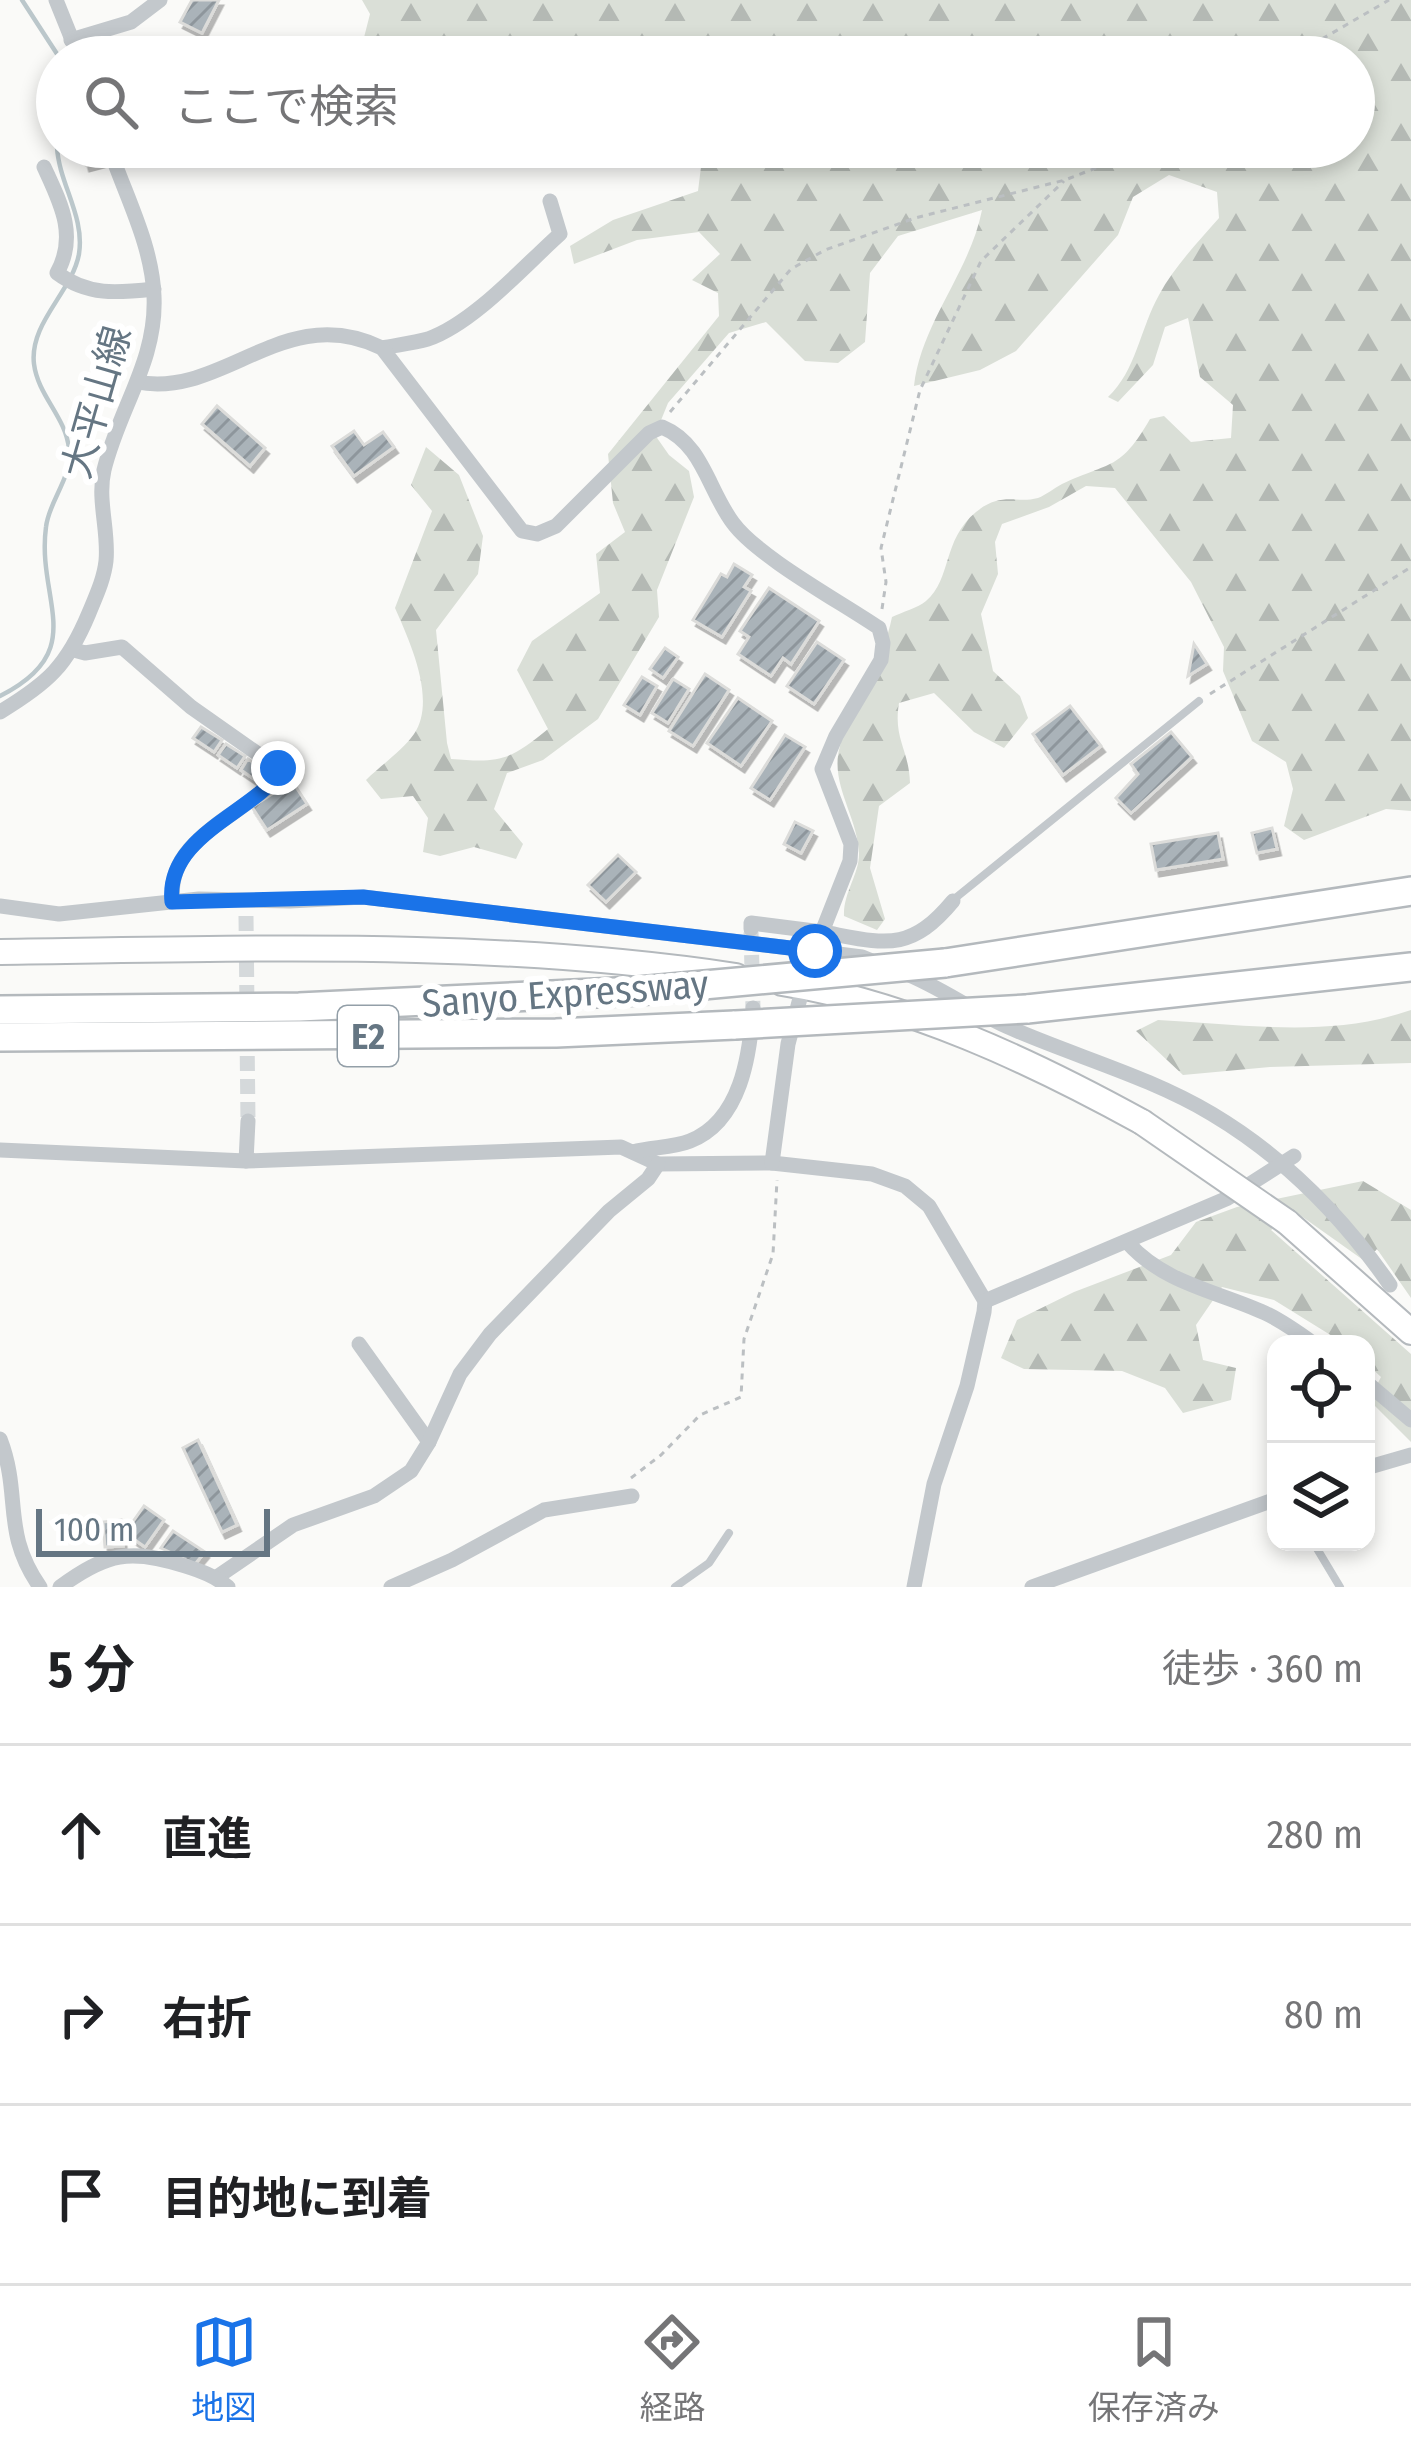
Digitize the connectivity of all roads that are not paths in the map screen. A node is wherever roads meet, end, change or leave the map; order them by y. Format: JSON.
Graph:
{"nodes":[{"id":1,"x":56,"y":0,"type":"edge"},
{"id":2,"x":160,"y":0,"type":"edge"},
{"id":3,"x":70,"y":36,"type":"edge"},
{"id":4,"x":84,"y":36,"type":"edge"},
{"id":5,"x":44,"y":168,"type":"edge"},
{"id":6,"x":117,"y":168,"type":"edge"},
{"id":7,"x":550,"y":201,"type":"dead end"},
{"id":8,"x":154,"y":289,"type":"junction"},
{"id":9,"x":382,"y":348,"type":"junction"},
{"id":10,"x":137,"y":382,"type":"junction"},
{"id":11,"x":74,"y":650,"type":"junction"},
{"id":12,"x":1199,"y":701,"type":"road end"},
{"id":13,"x":0,"y":712,"type":"edge"},
{"id":14,"x":1411,"y":891,"type":"edge"},
{"id":15,"x":953,"y":901,"type":"joint"},
{"id":16,"x":172,"y":902,"type":"junction"},
{"id":17,"x":0,"y":906,"type":"edge"},
{"id":18,"x":751,"y":928,"type":"dead end"},
{"id":19,"x":822,"y":932,"type":"junction"},
{"id":20,"x":815,"y":951,"type":"junction"},
{"id":21,"x":0,"y":952,"type":"edge"},
{"id":22,"x":1411,"y":967,"type":"edge"},
{"id":23,"x":803,"y":986,"type":"junction"},
{"id":24,"x":0,"y":1010,"type":"edge"},
{"id":25,"x":744,"y":1016,"type":"junction"},
{"id":26,"x":0,"y":1037,"type":"edge"},
{"id":27,"x":248,"y":1121,"type":"tunnel mouth"},
{"id":28,"x":0,"y":1150,"type":"edge"},
{"id":29,"x":633,"y":1152,"type":"junction"},
{"id":30,"x":1286,"y":1159,"type":"junction"},
{"id":31,"x":246,"y":1161,"type":"junction"},
{"id":32,"x":774,"y":1163,"type":"junction"},
{"id":33,"x":658,"y":1164,"type":"junction"},
{"id":34,"x":1128,"y":1243,"type":"junction"},
{"id":35,"x":1390,"y":1285,"type":"dead end"},
{"id":36,"x":985,"y":1301,"type":"junction"},
{"id":37,"x":1411,"y":1332,"type":"edge"},
{"id":38,"x":1300,"y":1335,"type":"edge"},
{"id":39,"x":359,"y":1344,"type":"dead end"},
{"id":40,"x":1375,"y":1390,"type":"edge"},
{"id":41,"x":1411,"y":1420,"type":"edge"},
{"id":42,"x":0,"y":1439,"type":"edge"},
{"id":43,"x":429,"y":1442,"type":"junction"},
{"id":44,"x":1411,"y":1455,"type":"edge"},
{"id":45,"x":1375,"y":1465,"type":"edge"},
{"id":46,"x":627,"y":1496,"type":"road end"},
{"id":47,"x":1267,"y":1501,"type":"edge"},
{"id":48,"x":729,"y":1533,"type":"dead end"},
{"id":49,"x":1318,"y":1551,"type":"edge"},
{"id":50,"x":222,"y":1582,"type":"edge"},
{"id":51,"x":40,"y":1587,"type":"edge"},
{"id":52,"x":60,"y":1587,"type":"edge"},
{"id":53,"x":391,"y":1587,"type":"edge"},
{"id":54,"x":675,"y":1587,"type":"edge"},
{"id":55,"x":914,"y":1587,"type":"edge"},
{"id":56,"x":1032,"y":1587,"type":"edge"},
{"id":57,"x":1340,"y":1587,"type":"edge"}],
"edges":[{"from":1,"to":3,"type":"street"},
{"from":2,"to":4,"type":"street"},
{"from":5,"to":8,"type":"street"},
{"from":6,"to":8,"type":"street","name":"大平山線"},
{"from":7,"to":9,"type":"street"},
{"from":8,"to":10,"type":"street","name":"大平山線"},
{"from":9,"to":10,"type":"street"},
{"from":9,"to":19,"type":"street"},
{"from":10,"to":11,"type":"street","name":"大平山線"},
{"from":11,"to":13,"type":"street","name":"大平山線"},
{"from":11,"to":16,"type":"street"},
{"from":12,"to":15,"type":"lane"},
{"from":14,"to":24,"type":"highway","name":"Sanyo Expressway","number":"E2","bridge":true},
{"from":15,"to":19,"type":"street"},
{"from":16,"to":17,"type":"street"},
{"from":16,"to":20,"type":"street"},
{"from":18,"to":19,"type":"street"},
{"from":19,"to":20,"type":"street"},
{"from":20,"to":23,"type":"street"},
{"from":20,"to":30,"type":"street"},
{"from":21,"to":23,"type":"highway"},
{"from":22,"to":25,"type":"highway","name":"Sanyo Expressway","number":"E2","bridge":true},
{"from":23,"to":32,"type":"street"},
{"from":23,"to":37,"type":"highway","bridge":true},
{"from":25,"to":26,"type":"highway","name":"Sanyo Expressway","number":"E2"},
{"from":25,"to":29,"type":"street"},
{"from":27,"to":31,"type":"street"},
{"from":28,"to":31,"type":"street"},
{"from":29,"to":31,"type":"street"},
{"from":29,"to":33,"type":"street"},
{"from":30,"to":34,"type":"street"},
{"from":30,"to":35,"type":"street"},
{"from":32,"to":33,"type":"street"},
{"from":32,"to":36,"type":"street"},
{"from":33,"to":43,"type":"street"},
{"from":34,"to":36,"type":"street"},
{"from":34,"to":38,"type":"street"},
{"from":36,"to":55,"type":"street"},
{"from":39,"to":43,"type":"street"},
{"from":40,"to":41,"type":"street"},
{"from":42,"to":51,"type":"street"},
{"from":43,"to":50,"type":"street"},
{"from":44,"to":45,"type":"street"},
{"from":46,"to":53,"type":"street"},
{"from":47,"to":56,"type":"street"},
{"from":48,"to":54,"type":"lane"},
{"from":49,"to":57,"type":"lane"},
{"from":50,"to":52,"type":"street"}]}
